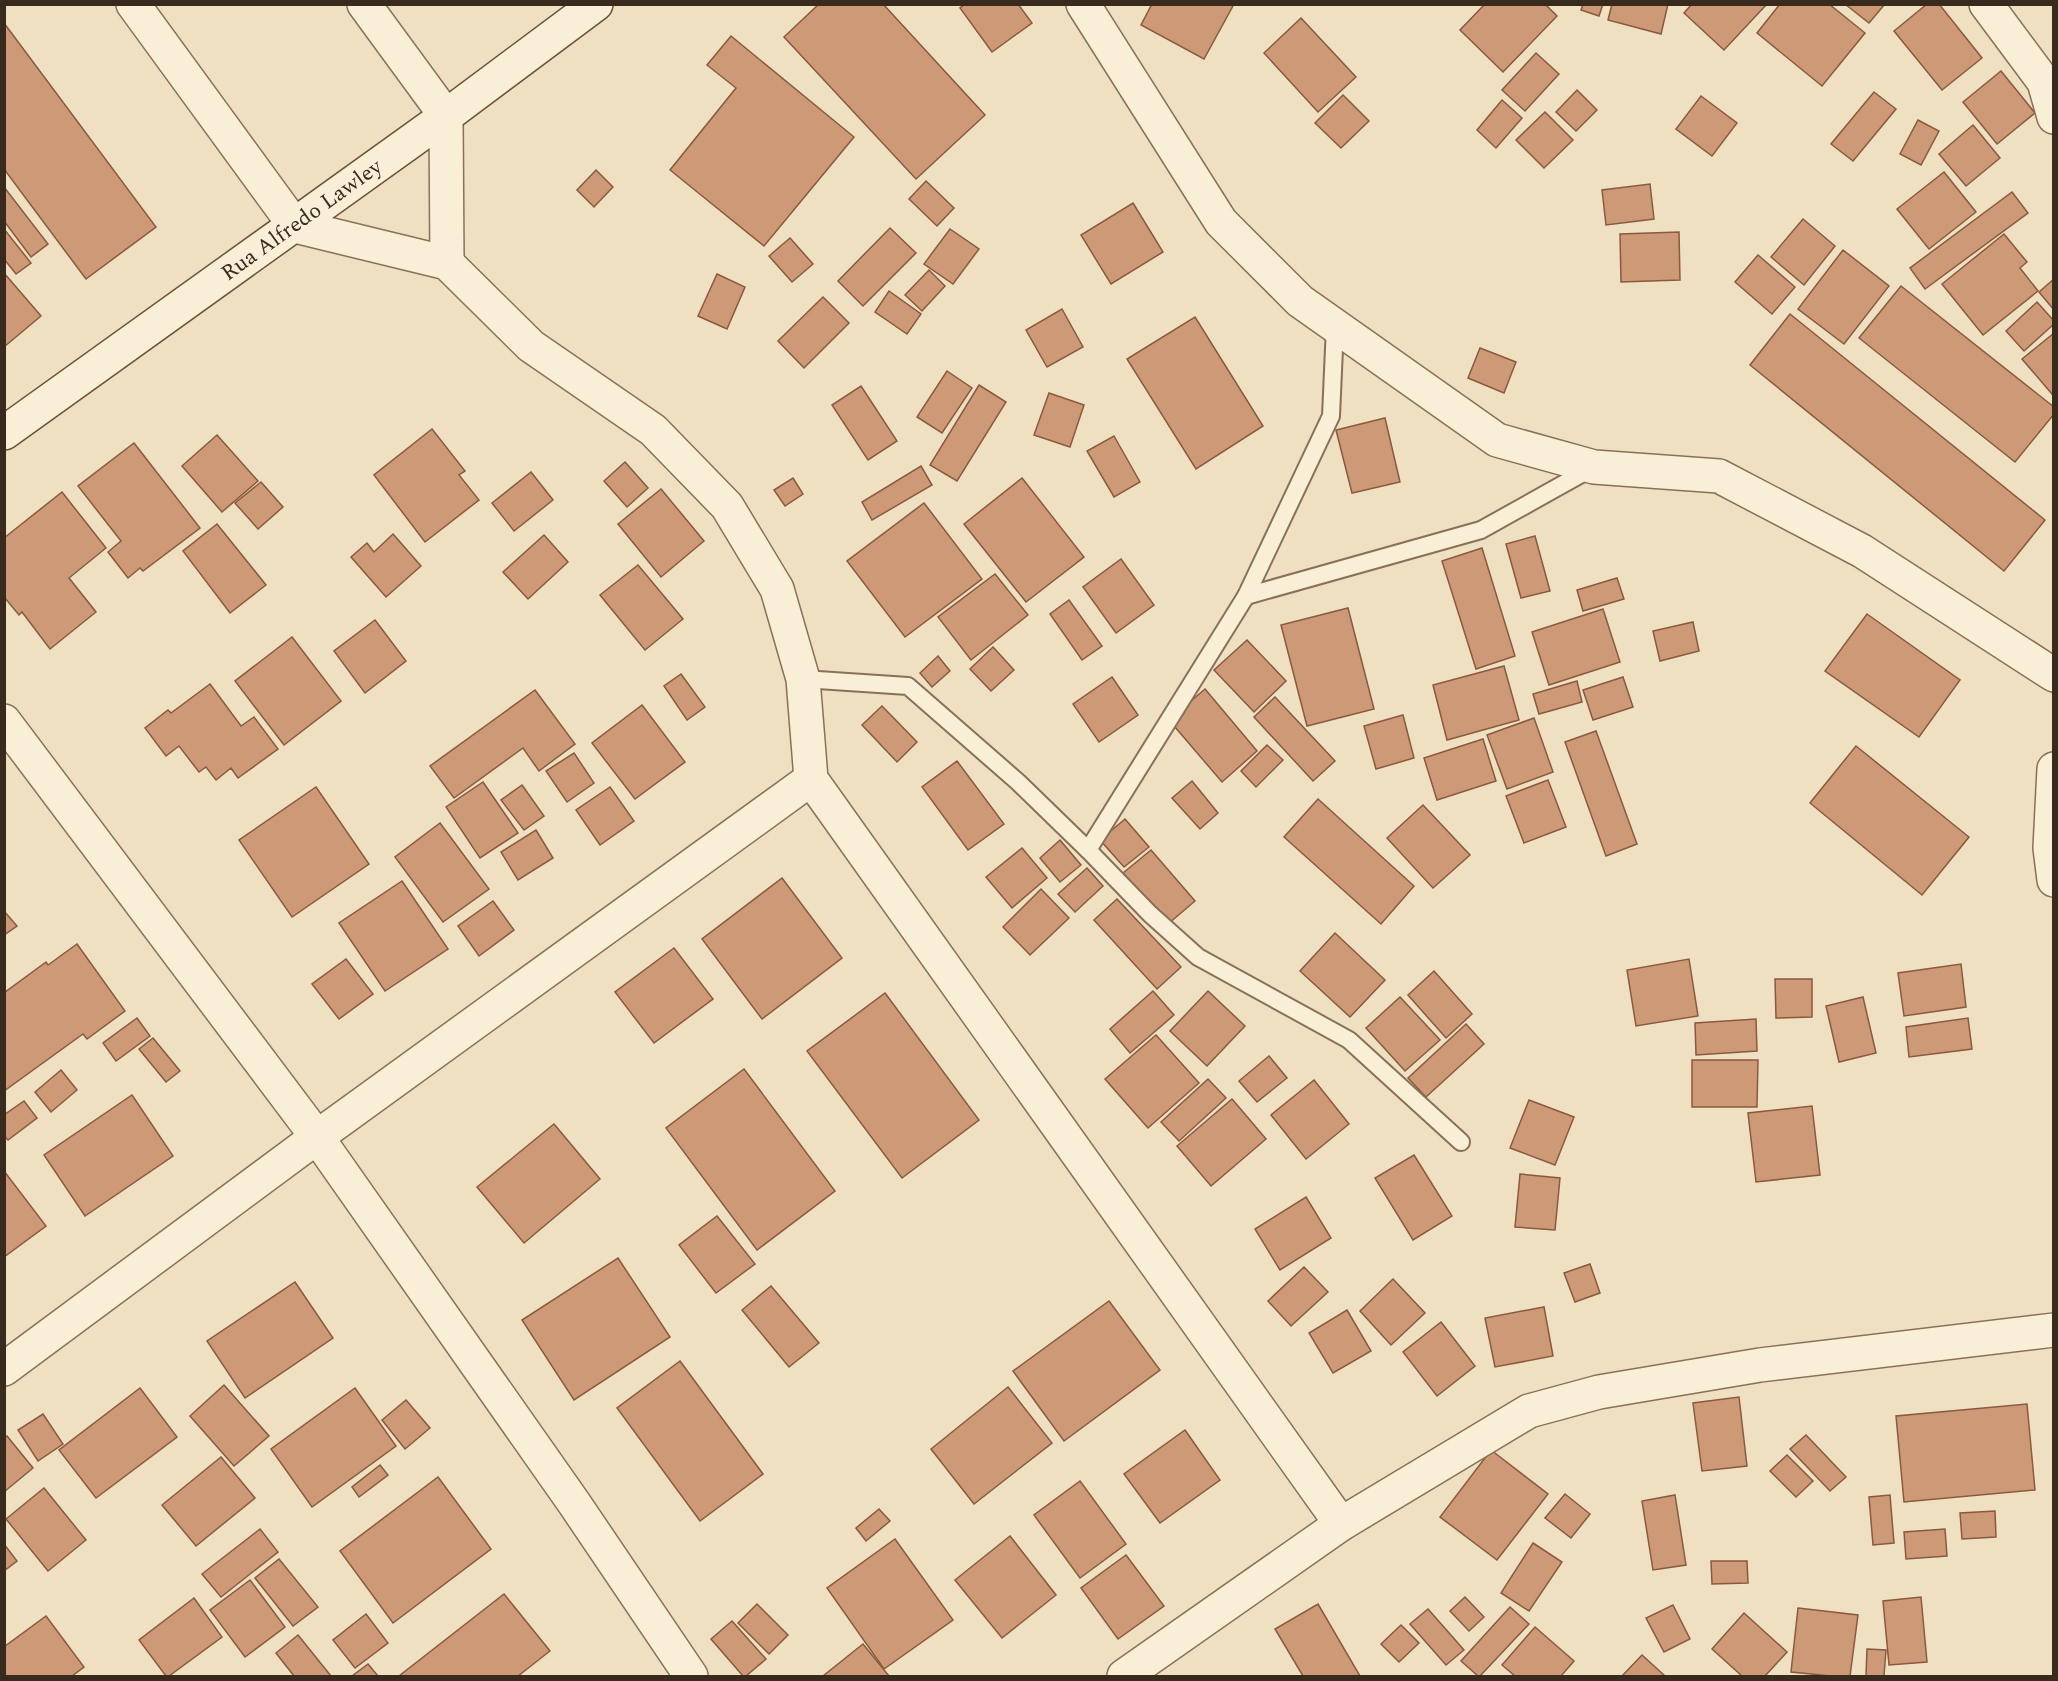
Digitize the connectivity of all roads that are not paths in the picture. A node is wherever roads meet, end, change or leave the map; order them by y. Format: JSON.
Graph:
{"nodes":[{"id":1,"x":133,"y":4,"type":"edge"},
{"id":2,"x":364,"y":4,"type":"edge"},
{"id":3,"x":596,"y":4,"type":"edge"},
{"id":4,"x":1083,"y":4,"type":"edge"},
{"id":5,"x":1986,"y":4,"type":"edge"},
{"id":6,"x":446,"y":116,"type":"junction"},
{"id":7,"x":2054,"y":117,"type":"edge"},
{"id":8,"x":295,"y":226,"type":"junction"},
{"id":9,"x":447,"y":262,"type":"junction"},
{"id":10,"x":1335,"y":326,"type":"junction"},
{"id":11,"x":4,"y":433,"type":"edge"},
{"id":12,"x":1594,"y":467,"type":"junction"},
{"id":13,"x":1246,"y":596,"type":"junction"},
{"id":14,"x":2054,"y":675,"type":"edge"},
{"id":15,"x":803,"y":679,"type":"junction"},
{"id":16,"x":4,"y":721,"type":"edge"},
{"id":17,"x":2054,"y":769,"type":"edge"},
{"id":18,"x":811,"y":779,"type":"junction"},
{"id":19,"x":1089,"y":850,"type":"junction"},
{"id":20,"x":2054,"y":880,"type":"edge"},
{"id":21,"x":317,"y":1137,"type":"junction"},
{"id":22,"x":1461,"y":1142,"type":"dead end"},
{"id":23,"x":2054,"y":1330,"type":"edge"},
{"id":24,"x":4,"y":1369,"type":"edge"},
{"id":25,"x":1341,"y":1524,"type":"junction"},
{"id":26,"x":691,"y":1677,"type":"edge"},
{"id":27,"x":1124,"y":1677,"type":"edge"}],
"edges":[{"from":1,"to":8,"type":"street"},
{"from":2,"to":6,"type":"street"},
{"from":3,"to":6,"type":"street","name":"Rua Alfredo Lawley"},
{"from":4,"to":10,"type":"street"},
{"from":5,"to":7,"type":"street"},
{"from":6,"to":8,"type":"street","name":"Rua Alfredo Lawley"},
{"from":6,"to":9,"type":"street"},
{"from":8,"to":9,"type":"street"},
{"from":8,"to":11,"type":"street","name":"Rua Alfredo Lawley"},
{"from":9,"to":15,"type":"street"},
{"from":10,"to":12,"type":"street"},
{"from":10,"to":13,"type":"lane"},
{"from":12,"to":13,"type":"lane"},
{"from":12,"to":14,"type":"street"},
{"from":13,"to":19,"type":"lane"},
{"from":15,"to":18,"type":"street"},
{"from":15,"to":19,"type":"lane"},
{"from":16,"to":21,"type":"street"},
{"from":17,"to":20,"type":"street"},
{"from":18,"to":21,"type":"street"},
{"from":18,"to":25,"type":"street"},
{"from":19,"to":22,"type":"lane"},
{"from":21,"to":24,"type":"street"},
{"from":21,"to":26,"type":"street"},
{"from":23,"to":25,"type":"street"},
{"from":25,"to":27,"type":"street"}]}
